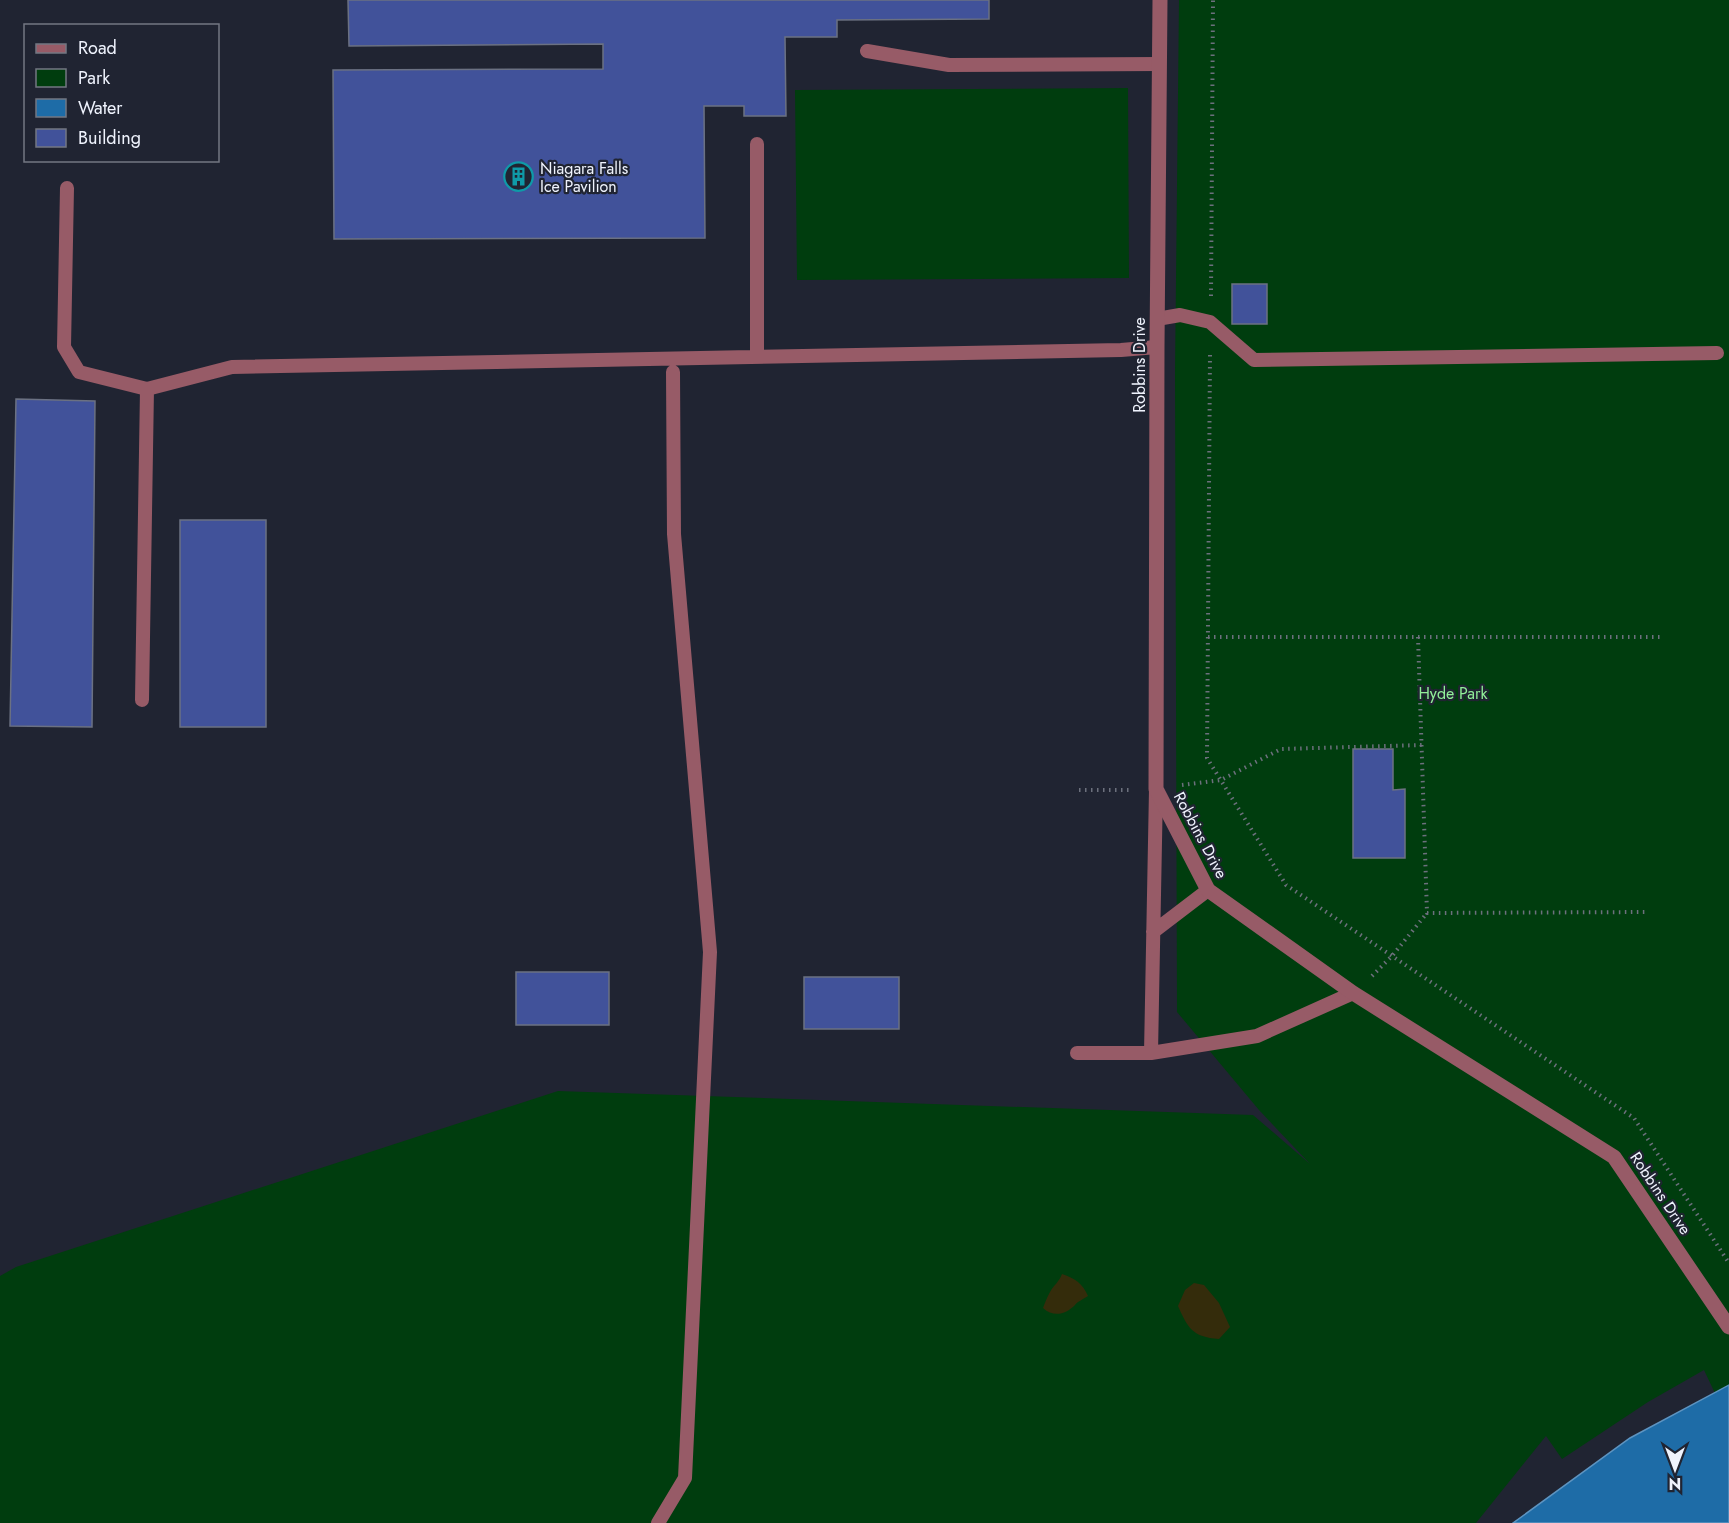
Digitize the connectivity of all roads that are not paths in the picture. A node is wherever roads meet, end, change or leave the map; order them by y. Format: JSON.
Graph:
{"nodes":[{"id":1,"x":1160,"y":0,"type":"edge"},
{"id":2,"x":867,"y":51,"type":"dead end"},
{"id":3,"x":1159,"y":64,"type":"junction"},
{"id":4,"x":757,"y":144,"type":"dead end"},
{"id":5,"x":67,"y":188,"type":"dead end"},
{"id":6,"x":1157,"y":319,"type":"junction"},
{"id":7,"x":1157,"y":347,"type":"junction"},
{"id":8,"x":1717,"y":353,"type":"dead end"},
{"id":9,"x":757,"y":357,"type":"junction"},
{"id":10,"x":673,"y":372,"type":"dead end"},
{"id":11,"x":147,"y":388,"type":"junction"},
{"id":12,"x":142,"y":700,"type":"dead end"},
{"id":13,"x":1156,"y":789,"type":"junction"},
{"id":14,"x":1208,"y":890,"type":"junction"},
{"id":15,"x":1154,"y":932,"type":"junction"},
{"id":16,"x":1353,"y":993,"type":"junction"},
{"id":17,"x":1077,"y":1053,"type":"dead end"},
{"id":18,"x":1151,"y":1053,"type":"junction"},
{"id":19,"x":1729,"y":1327,"type":"edge"},
{"id":20,"x":658,"y":1523,"type":"edge"}],
"edges":[{"from":1,"to":3,"type":"street","name":"Robbins Drive"},
{"from":2,"to":3,"type":"lane"},
{"from":3,"to":6,"type":"street","name":"Robbins Drive"},
{"from":4,"to":9,"type":"lane"},
{"from":5,"to":11,"type":"lane"},
{"from":6,"to":7,"type":"street","name":"Robbins Drive"},
{"from":6,"to":8,"type":"lane"},
{"from":7,"to":9,"type":"lane"},
{"from":7,"to":13,"type":"street","name":"Robbins Drive"},
{"from":9,"to":11,"type":"lane"},
{"from":10,"to":20,"type":"lane"},
{"from":11,"to":12,"type":"lane"},
{"from":13,"to":14,"type":"street","name":"Robbins Drive"},
{"from":13,"to":15,"type":"lane"},
{"from":14,"to":15,"type":"lane"},
{"from":14,"to":16,"type":"street","name":"Robbins Drive"},
{"from":15,"to":18,"type":"lane"},
{"from":16,"to":18,"type":"lane"},
{"from":16,"to":19,"type":"street","name":"Robbins Drive"},
{"from":17,"to":18,"type":"lane"}]}
